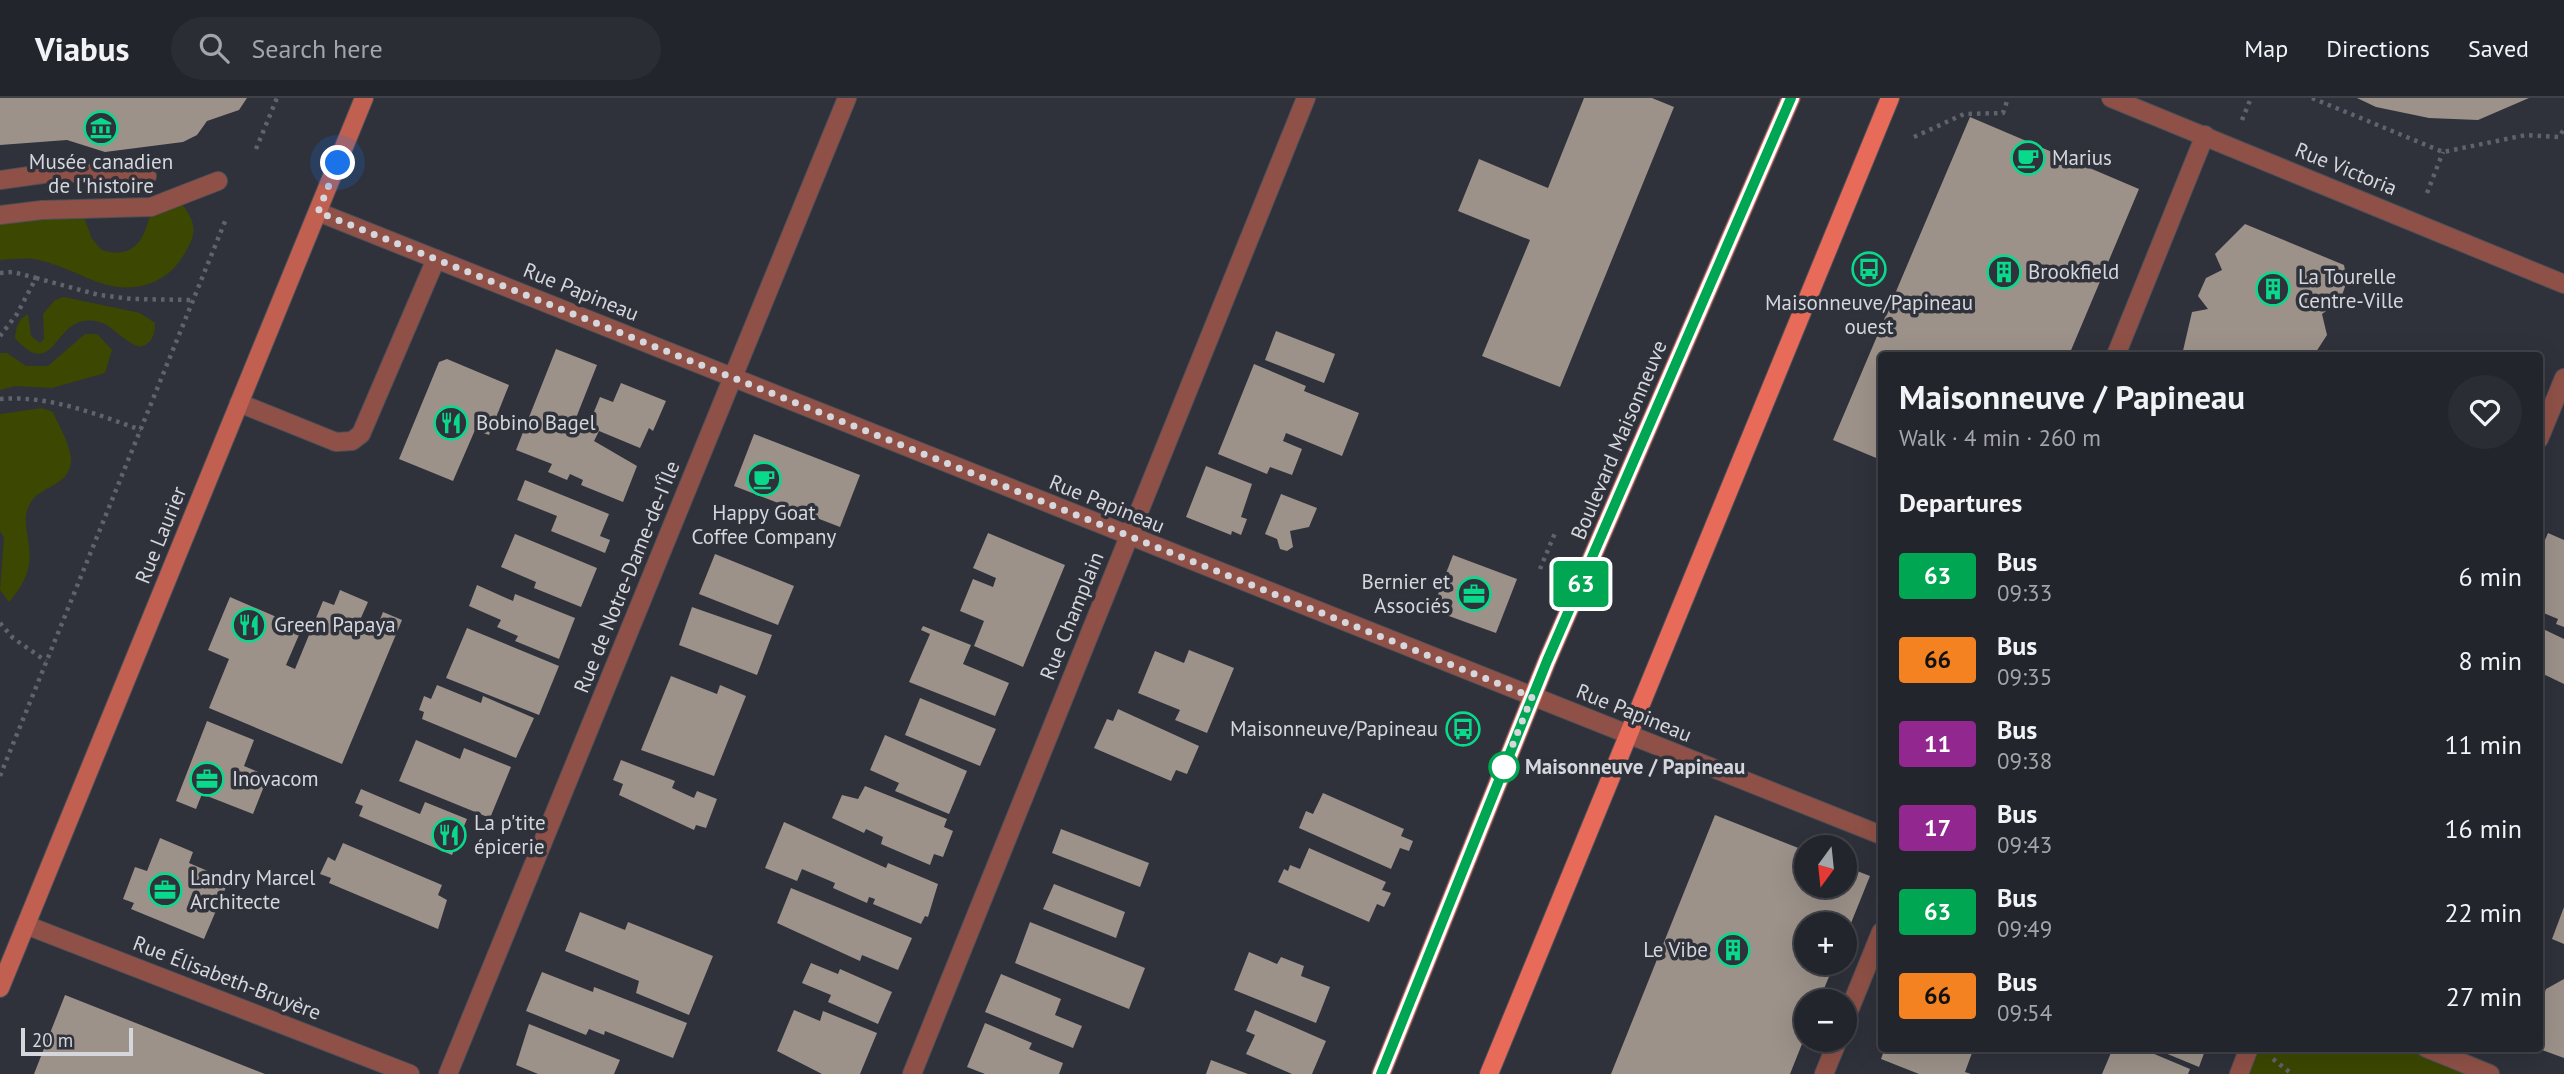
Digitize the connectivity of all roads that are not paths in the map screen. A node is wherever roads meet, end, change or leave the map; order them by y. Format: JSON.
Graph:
{"nodes":[{"id":1,"x":364,"y":98,"type":"edge"},
{"id":2,"x":847,"y":98,"type":"edge"},
{"id":3,"x":1306,"y":98,"type":"edge"},
{"id":4,"x":1791,"y":98,"type":"edge"},
{"id":5,"x":1890,"y":98,"type":"edge"},
{"id":6,"x":2111,"y":98,"type":"edge"},
{"id":7,"x":2205,"y":135,"type":"junction"},
{"id":8,"x":147,"y":176,"type":"dead end"},
{"id":9,"x":0,"y":180,"type":"edge"},
{"id":10,"x":218,"y":181,"type":"dead end"},
{"id":11,"x":318,"y":212,"type":"junction"},
{"id":12,"x":0,"y":215,"type":"edge"},
{"id":13,"x":436,"y":259,"type":"junction"},
{"id":14,"x":2564,"y":284,"type":"edge"},
{"id":15,"x":2117,"y":352,"type":"edge"},
{"id":16,"x":733,"y":378,"type":"junction"},
{"id":17,"x":2564,"y":378,"type":"edge"},
{"id":18,"x":239,"y":403,"type":"junction"},
{"id":19,"x":2543,"y":429,"type":"edge"},
{"id":20,"x":1129,"y":537,"type":"junction"},
{"id":21,"x":1532,"y":697,"type":"junction"},
{"id":22,"x":1626,"y":733,"type":"junction"},
{"id":23,"x":1878,"y":834,"type":"edge"},
{"id":24,"x":26,"y":925,"type":"junction"},
{"id":25,"x":1878,"y":939,"type":"edge"},
{"id":26,"x":0,"y":988,"type":"edge"},
{"id":27,"x":1857,"y":991,"type":"edge"},
{"id":28,"x":1833,"y":1052,"type":"edge"},
{"id":29,"x":2247,"y":1052,"type":"edge"},
{"id":30,"x":2436,"y":1052,"type":"edge"},
{"id":31,"x":410,"y":1074,"type":"edge"},
{"id":32,"x":449,"y":1074,"type":"edge"},
{"id":33,"x":912,"y":1074,"type":"edge"},
{"id":34,"x":1381,"y":1074,"type":"edge"},
{"id":35,"x":1489,"y":1074,"type":"edge"},
{"id":36,"x":1824,"y":1074,"type":"edge"},
{"id":37,"x":2239,"y":1074,"type":"edge"},
{"id":38,"x":2490,"y":1074,"type":"edge"}],
"edges":[{"from":1,"to":11,"type":"main road","name":"Rue Laurier"},
{"from":2,"to":16,"type":"street","name":"Rue de Notre-Dame-de-I'Île"},
{"from":3,"to":20,"type":"street","name":"Rue Champlain"},
{"from":4,"to":21,"type":"main road","name":"Boulevard Maisonneuve"},
{"from":5,"to":22,"type":"main road"},
{"from":6,"to":7,"type":"street","name":"Rue Victoria"},
{"from":7,"to":14,"type":"street","name":"Rue Victoria"},
{"from":7,"to":15,"type":"street"},
{"from":8,"to":9,"type":"street"},
{"from":10,"to":12,"type":"street"},
{"from":11,"to":13,"type":"street","name":"Rue Papineau"},
{"from":11,"to":18,"type":"main road","name":"Rue Laurier"},
{"from":13,"to":16,"type":"street","name":"Rue Papineau"},
{"from":13,"to":18,"type":"street"},
{"from":16,"to":20,"type":"street","name":"Rue Papineau"},
{"from":16,"to":32,"type":"street","name":"Rue de Notre-Dame-de-I'Île"},
{"from":17,"to":19,"type":"street"},
{"from":18,"to":24,"type":"main road","name":"Rue Laurier"},
{"from":20,"to":21,"type":"street","name":"Rue Papineau"},
{"from":20,"to":33,"type":"street","name":"Rue Champlain"},
{"from":21,"to":22,"type":"street","name":"Rue Papineau"},
{"from":21,"to":34,"type":"main road","name":"Boulevard Maisonneuve"},
{"from":22,"to":23,"type":"street","name":"Rue Papineau"},
{"from":22,"to":35,"type":"main road"},
{"from":24,"to":26,"type":"main road","name":"Rue Laurier"},
{"from":24,"to":31,"type":"street","name":"Rue Élisabeth-Bruyère"},
{"from":25,"to":27,"type":"street"},
{"from":28,"to":36,"type":"street"},
{"from":29,"to":37,"type":"street"},
{"from":30,"to":38,"type":"street"}]}
